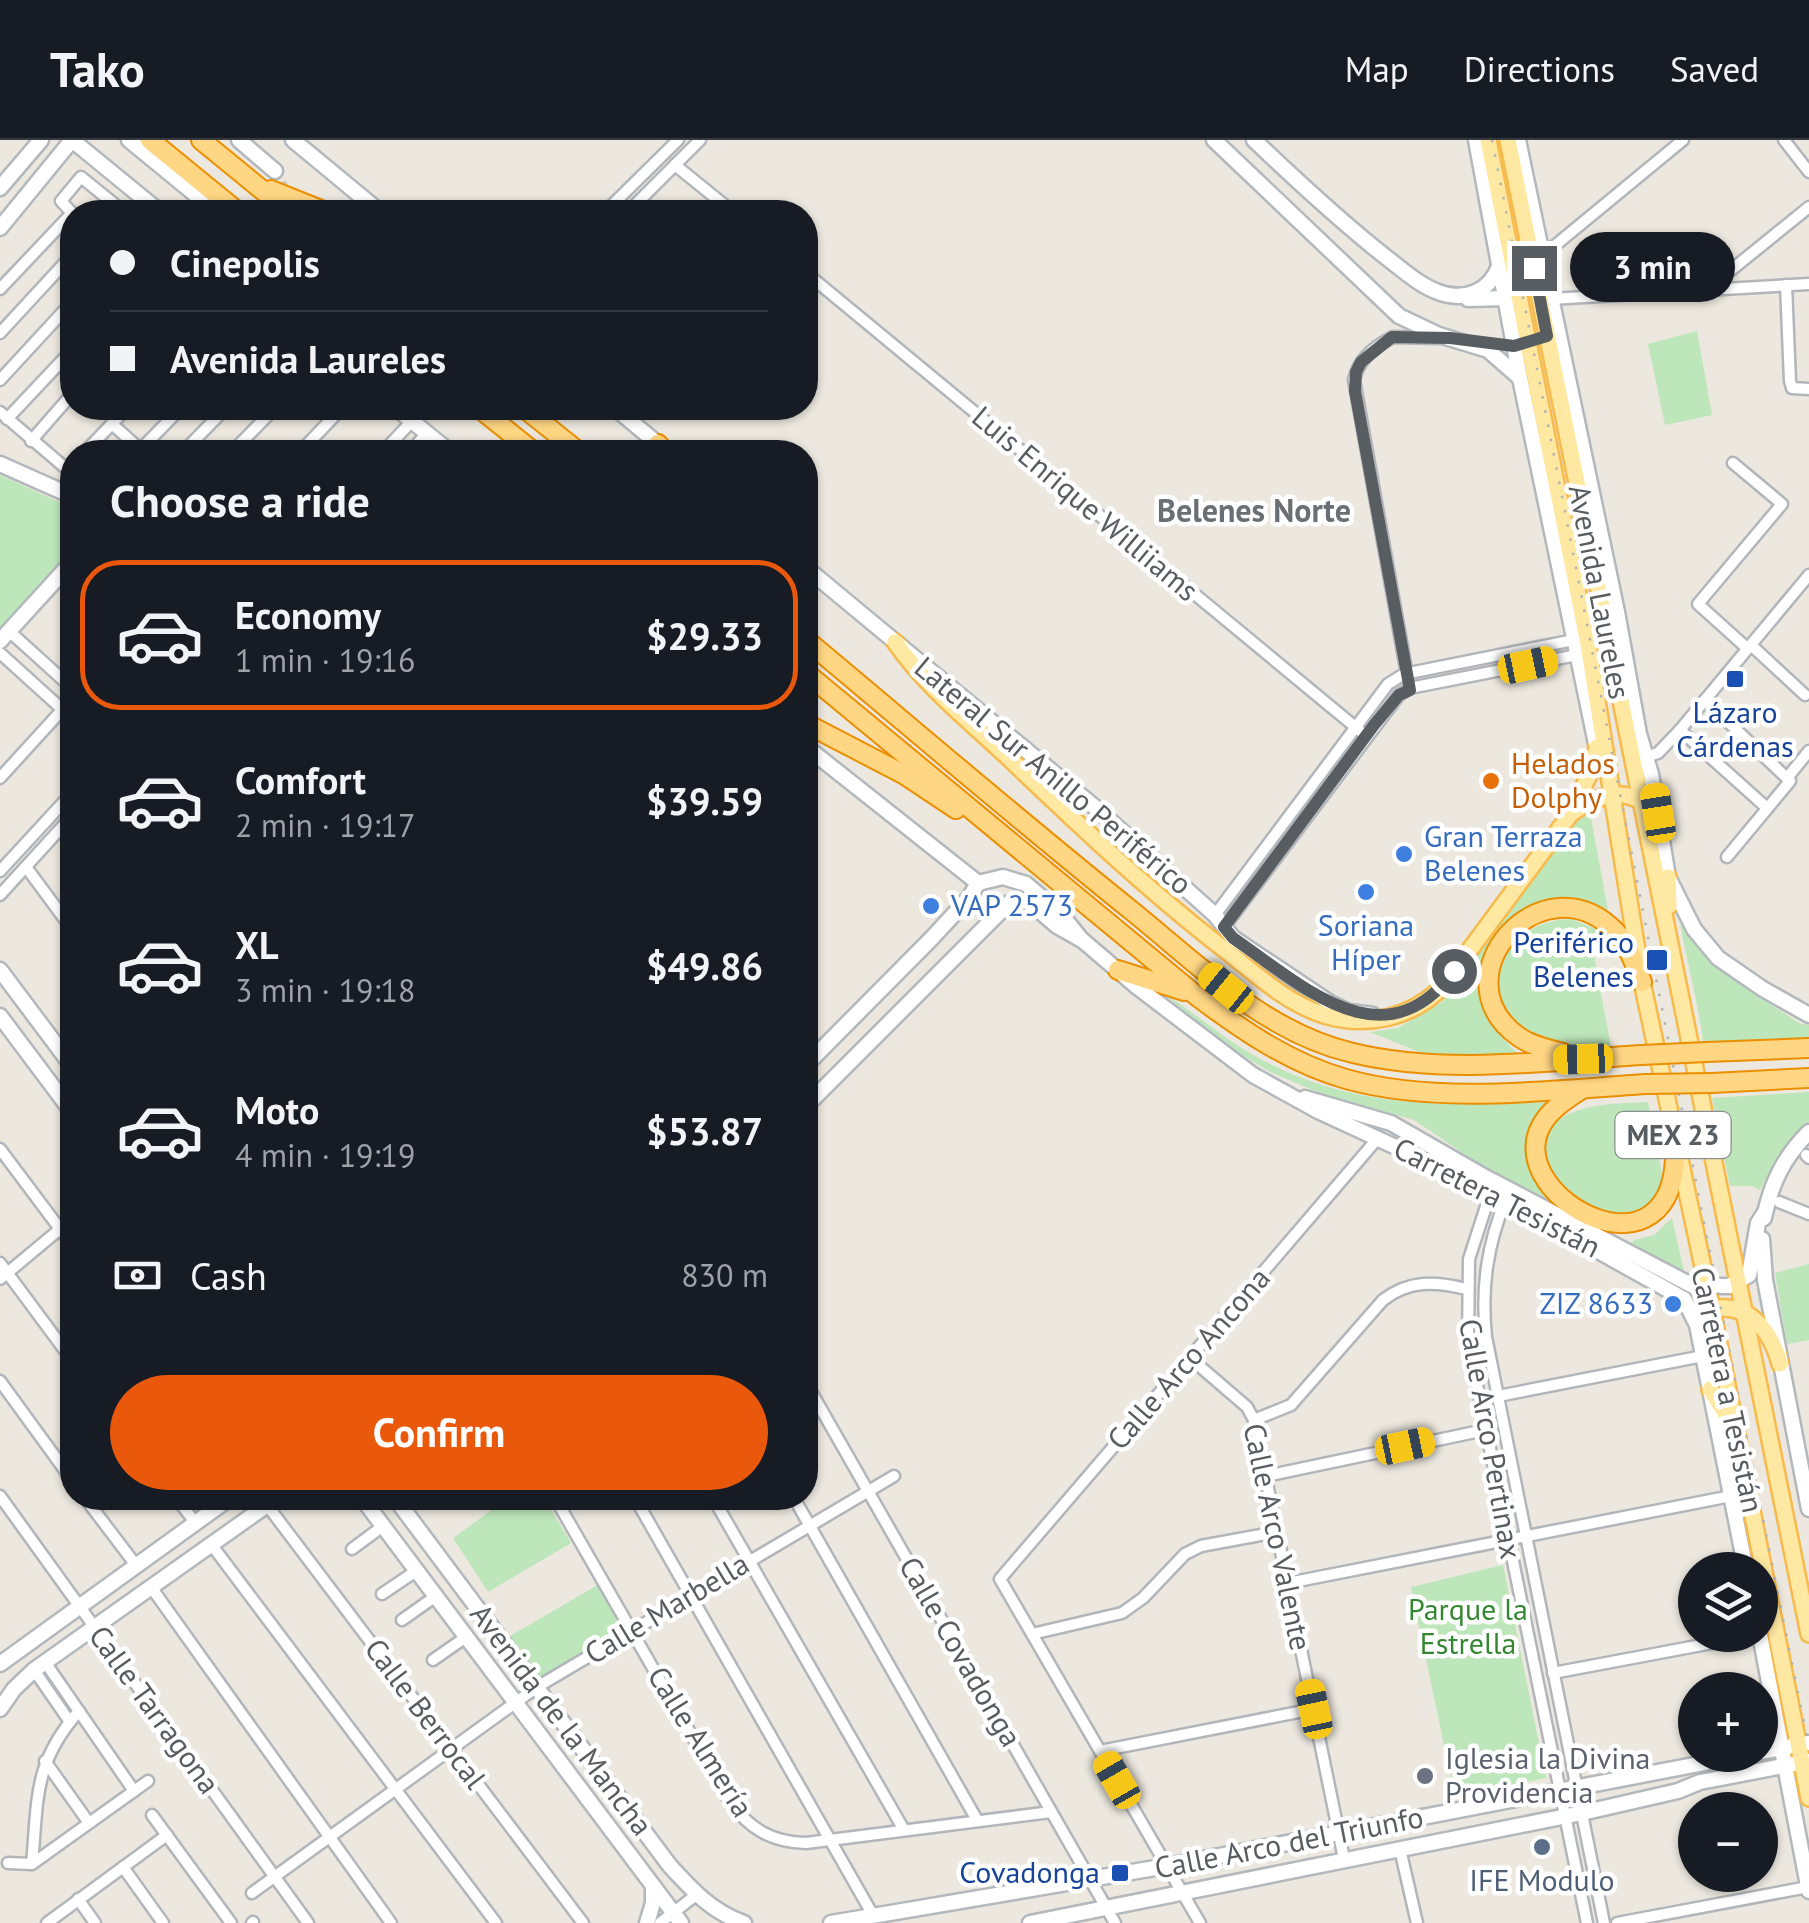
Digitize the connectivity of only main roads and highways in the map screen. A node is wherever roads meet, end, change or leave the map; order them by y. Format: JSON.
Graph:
{"nodes":[{"id":1,"x":150,"y":140,"type":"edge"},
{"id":2,"x":201,"y":140,"type":"edge"},
{"id":3,"x":1488,"y":140,"type":"edge"},
{"id":4,"x":1508,"y":140,"type":"edge"},
{"id":5,"x":249,"y":180,"type":"junction"},
{"id":6,"x":216,"y":200,"type":"edge"},
{"id":7,"x":273,"y":200,"type":"edge"},
{"id":8,"x":297,"y":200,"type":"edge"},
{"id":9,"x":1545,"y":300,"type":"junction"},
{"id":10,"x":1512,"y":302,"type":"junction"},
{"id":11,"x":1547,"y":336,"type":"junction"},
{"id":12,"x":1521,"y":344,"type":"junction"},
{"id":13,"x":493,"y":420,"type":"edge"},
{"id":14,"x":539,"y":420,"type":"edge"},
{"id":15,"x":519,"y":440,"type":"edge"},
{"id":16,"x":564,"y":440,"type":"edge"},
{"id":17,"x":818,"y":638,"type":"edge"},
{"id":18,"x":895,"y":642,"type":"road end"},
{"id":19,"x":818,"y":650,"type":"edge"},
{"id":20,"x":818,"y":683,"type":"edge"},
{"id":21,"x":818,"y":730,"type":"edge"},
{"id":22,"x":1597,"y":747,"type":"road end"},
{"id":23,"x":991,"y":793,"type":"junction"},
{"id":24,"x":1612,"y":796,"type":"junction"},
{"id":25,"x":1642,"y":802,"type":"junction"},
{"id":26,"x":1569,"y":816,"type":"junction"},
{"id":27,"x":1034,"y":859,"type":"junction"},
{"id":28,"x":1668,"y":877,"type":"road end"},
{"id":29,"x":1670,"y":946,"type":"junction"},
{"id":30,"x":1118,"y":970,"type":"road end"},
{"id":31,"x":1642,"y":982,"type":"junction"},
{"id":32,"x":1198,"y":997,"type":"junction"},
{"id":33,"x":1698,"y":1048,"type":"junction"},
{"id":34,"x":1809,"y":1048,"type":"edge"},
{"id":35,"x":1583,"y":1059,"type":"junction"},
{"id":36,"x":1809,"y":1078,"type":"edge"},
{"id":37,"x":1584,"y":1088,"type":"junction"},
{"id":38,"x":1675,"y":1144,"type":"junction"},
{"id":39,"x":1712,"y":1309,"type":"junction"},
{"id":40,"x":1742,"y":1309,"type":"junction"},
{"id":41,"x":1780,"y":1364,"type":"road end"},
{"id":42,"x":1710,"y":1389,"type":"road end"},
{"id":43,"x":1736,"y":1429,"type":"junction"},
{"id":44,"x":1754,"y":1522,"type":"junction"},
{"id":45,"x":1754,"y":1552,"type":"edge"},
{"id":46,"x":1796,"y":1571,"type":"junction"},
{"id":47,"x":1809,"y":1601,"type":"edge"},
{"id":48,"x":1809,"y":1634,"type":"edge"},
{"id":49,"x":1799,"y":1752,"type":"edge"},
{"id":50,"x":1809,"y":1798,"type":"edge"}],
"edges":[{"from":1,"to":6,"type":"highway"},
{"from":2,"to":5,"type":"highway"},
{"from":3,"to":10,"type":"main road","name":"Avenida Laureles","number":"MEX 23"},
{"from":4,"to":9,"type":"main road","name":"Avenida Laureles","number":"MEX 23"},
{"from":5,"to":7,"type":"highway"},
{"from":5,"to":8,"type":"highway"},
{"from":9,"to":10,"type":"main road"},
{"from":9,"to":11,"type":"main road","name":"Avenida Laureles","number":"MEX 23"},
{"from":10,"to":12,"type":"main road","name":"Avenida Laureles","number":"MEX 23"},
{"from":11,"to":12,"type":"main road"},
{"from":11,"to":25,"type":"main road","name":"Avenida Laureles","number":"MEX 23"},
{"from":12,"to":24,"type":"main road","name":"Avenida Laureles","number":"MEX 23"},
{"from":13,"to":15,"type":"highway"},
{"from":14,"to":16,"type":"highway"},
{"from":17,"to":23,"type":"highway"},
{"from":18,"to":26,"type":"main road"},
{"from":19,"to":23,"type":"highway"},
{"from":20,"to":27,"type":"highway"},
{"from":21,"to":27,"type":"highway"},
{"from":22,"to":26,"type":"main road"},
{"from":23,"to":35,"type":"highway"},
{"from":24,"to":25,"type":"main road"},
{"from":24,"to":26,"type":"main road"},
{"from":24,"to":31,"type":"main road","name":"Avenida Laureles","number":"MEX 23"},
{"from":25,"to":29,"type":"main road","name":"Avenida Laureles","number":"MEX 23"},
{"from":27,"to":32,"type":"highway"},
{"from":28,"to":29,"type":"main road"},
{"from":29,"to":33,"type":"main road","name":"Avenida Laureles","number":"MEX 23"},
{"from":30,"to":32,"type":"highway"},
{"from":31,"to":35,"type":"highway"},
{"from":31,"to":38,"type":"main road","name":"Carretera a Tesistán","number":"MEX 23"},
{"from":32,"to":37,"type":"highway"},
{"from":33,"to":34,"type":"highway"},
{"from":33,"to":35,"type":"highway","bridge":true},
{"from":33,"to":40,"type":"main road","name":"Carretera a Tesistán","number":"MEX 23"},
{"from":36,"to":37,"type":"highway","bridge":true},
{"from":37,"to":38,"type":"highway"},
{"from":38,"to":39,"type":"main road","name":"Carretera a Tesistán","number":"MEX 23"},
{"from":39,"to":40,"type":"main road"},
{"from":39,"to":43,"type":"main road","name":"Carretera a Tesistán","number":"MEX 23"},
{"from":40,"to":41,"type":"main road"},
{"from":40,"to":46,"type":"main road","name":"Carretera a Tesistán","number":"MEX 23"},
{"from":42,"to":43,"type":"main road"},
{"from":43,"to":44,"type":"main road","name":"Carretera a Tesistán","number":"MEX 23"},
{"from":44,"to":45,"type":"main road"},
{"from":44,"to":49,"type":"main road","name":"Carretera a Tesistán","number":"MEX 23"},
{"from":46,"to":47,"type":"main road"},
{"from":46,"to":48,"type":"main road","name":"Carretera a Tesistán","number":"MEX 23"},
{"from":49,"to":50,"type":"main road","name":"Carretera a Tesistán","number":"MEX 23"}]}
